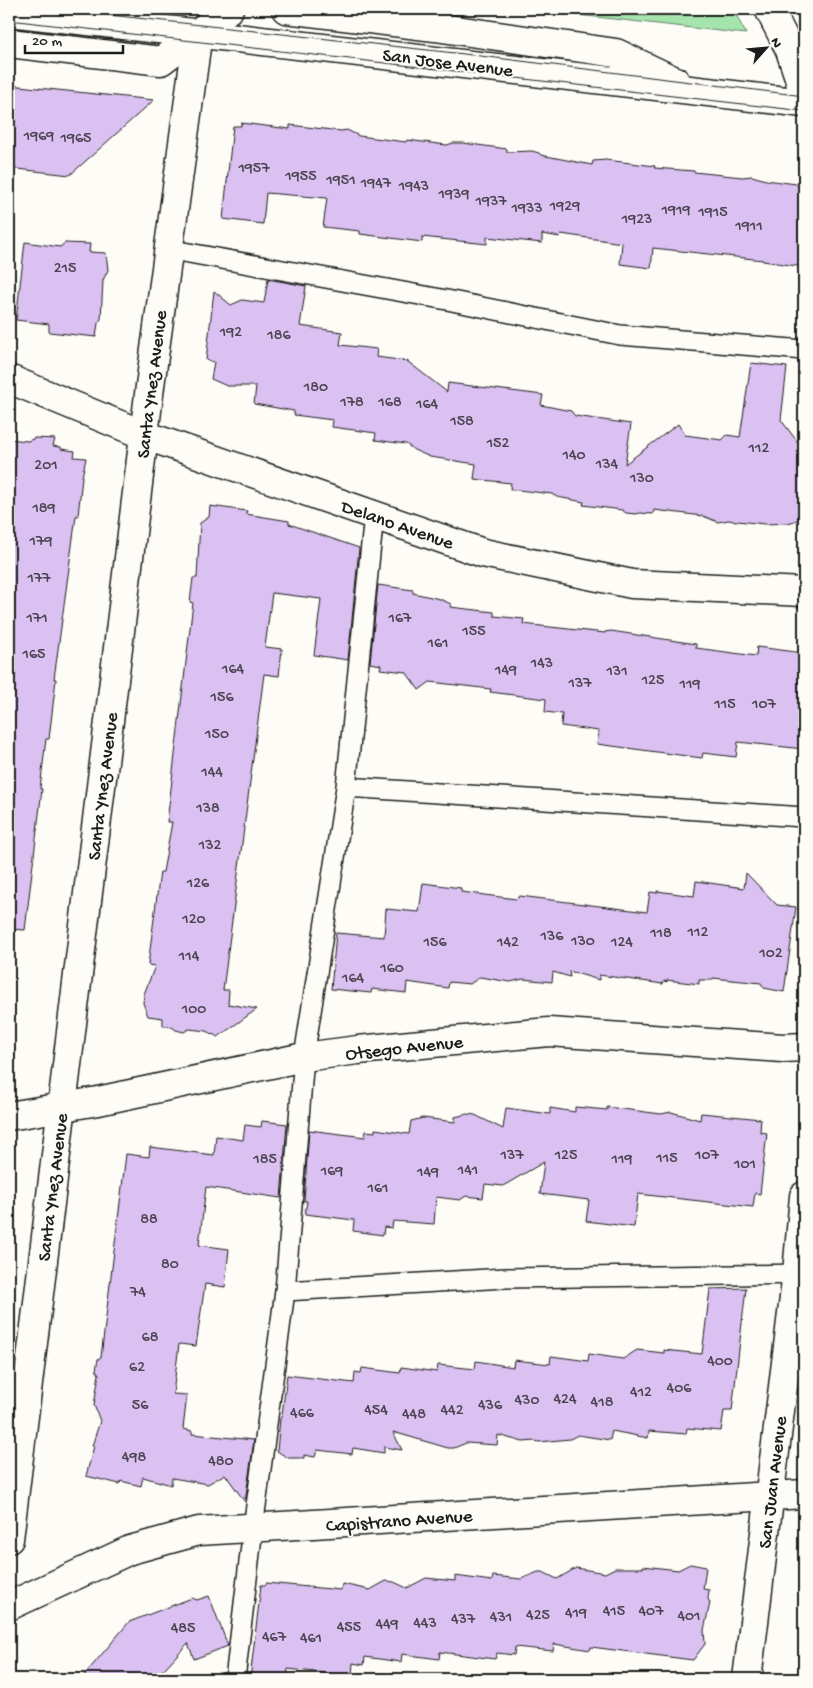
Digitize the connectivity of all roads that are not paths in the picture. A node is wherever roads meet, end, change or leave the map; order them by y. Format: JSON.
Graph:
{"nodes":[{"id":1,"x":230,"y":9,"type":"edge"},
{"id":2,"x":286,"y":9,"type":"edge"},
{"id":3,"x":769,"y":9,"type":"edge"},
{"id":4,"x":9,"y":12,"type":"edge"},
{"id":5,"x":198,"y":33,"type":"junction"},
{"id":6,"x":9,"y":43,"type":"edge"},
{"id":7,"x":697,"y":91,"type":"junction"},
{"id":8,"x":804,"y":102,"type":"edge"},
{"id":9,"x":168,"y":250,"type":"junction"},
{"id":10,"x":804,"y":350,"type":"edge"},
{"id":11,"x":9,"y":379,"type":"edge"},
{"id":12,"x":144,"y":435,"type":"junction"},
{"id":13,"x":374,"y":515,"type":"junction"},
{"id":14,"x":804,"y":592,"type":"edge"},
{"id":15,"x":346,"y":787,"type":"junction"},
{"id":16,"x":804,"y":817,"type":"edge"},
{"id":17,"x":804,"y":1047,"type":"edge"},
{"id":18,"x":304,"y":1058,"type":"junction"},
{"id":19,"x":61,"y":1106,"type":"junction"},
{"id":20,"x":9,"y":1116,"type":"edge"},
{"id":21,"x":804,"y":1196,"type":"edge"},
{"id":22,"x":801,"y":1273,"type":"edge"},
{"id":23,"x":285,"y":1291,"type":"junction"},
{"id":24,"x":804,"y":1494,"type":"edge"},
{"id":25,"x":770,"y":1495,"type":"junction"},
{"id":26,"x":253,"y":1528,"type":"junction"},
{"id":27,"x":9,"y":1538,"type":"edge"},
{"id":28,"x":9,"y":1606,"type":"edge"},
{"id":29,"x":235,"y":1679,"type":"edge"},
{"id":30,"x":746,"y":1679,"type":"edge"}],
"edges":[{"from":1,"to":5,"type":"street"},
{"from":2,"to":7,"type":"street","name":"San Jose Avenue"},
{"from":3,"to":8,"type":"street"},
{"from":4,"to":5,"type":"street","name":"San Jose Avenue"},
{"from":5,"to":6,"type":"street"},
{"from":5,"to":7,"type":"street","name":"San Jose Avenue"},
{"from":5,"to":9,"type":"street","name":"Santa Ynez Avenue"},
{"from":7,"to":8,"type":"street","name":"San Jose Avenue"},
{"from":9,"to":10,"type":"lane"},
{"from":9,"to":12,"type":"street","name":"Santa Ynez Avenue"},
{"from":11,"to":12,"type":"street","name":"Delano Avenue"},
{"from":12,"to":13,"type":"street","name":"Delano Avenue"},
{"from":12,"to":19,"type":"street","name":"Santa Ynez Avenue"},
{"from":13,"to":14,"type":"street","name":"Delano Avenue"},
{"from":13,"to":15,"type":"lane"},
{"from":15,"to":16,"type":"lane"},
{"from":15,"to":18,"type":"lane"},
{"from":17,"to":18,"type":"street","name":"Otsego Avenue"},
{"from":18,"to":19,"type":"street","name":"Otsego Avenue"},
{"from":18,"to":23,"type":"lane"},
{"from":19,"to":20,"type":"street","name":"Otsego Avenue"},
{"from":19,"to":27,"type":"street","name":"Santa Ynez Avenue"},
{"from":21,"to":22,"type":"street","name":"San Juan Avenue"},
{"from":22,"to":23,"type":"lane"},
{"from":22,"to":25,"type":"street","name":"San Juan Avenue"},
{"from":23,"to":26,"type":"lane"},
{"from":24,"to":25,"type":"street","name":"Capistrano Avenue"},
{"from":25,"to":26,"type":"street","name":"Capistrano Avenue"},
{"from":25,"to":30,"type":"street","name":"San Juan Avenue"},
{"from":26,"to":28,"type":"street","name":"Capistrano Avenue"},
{"from":26,"to":29,"type":"lane"}]}
